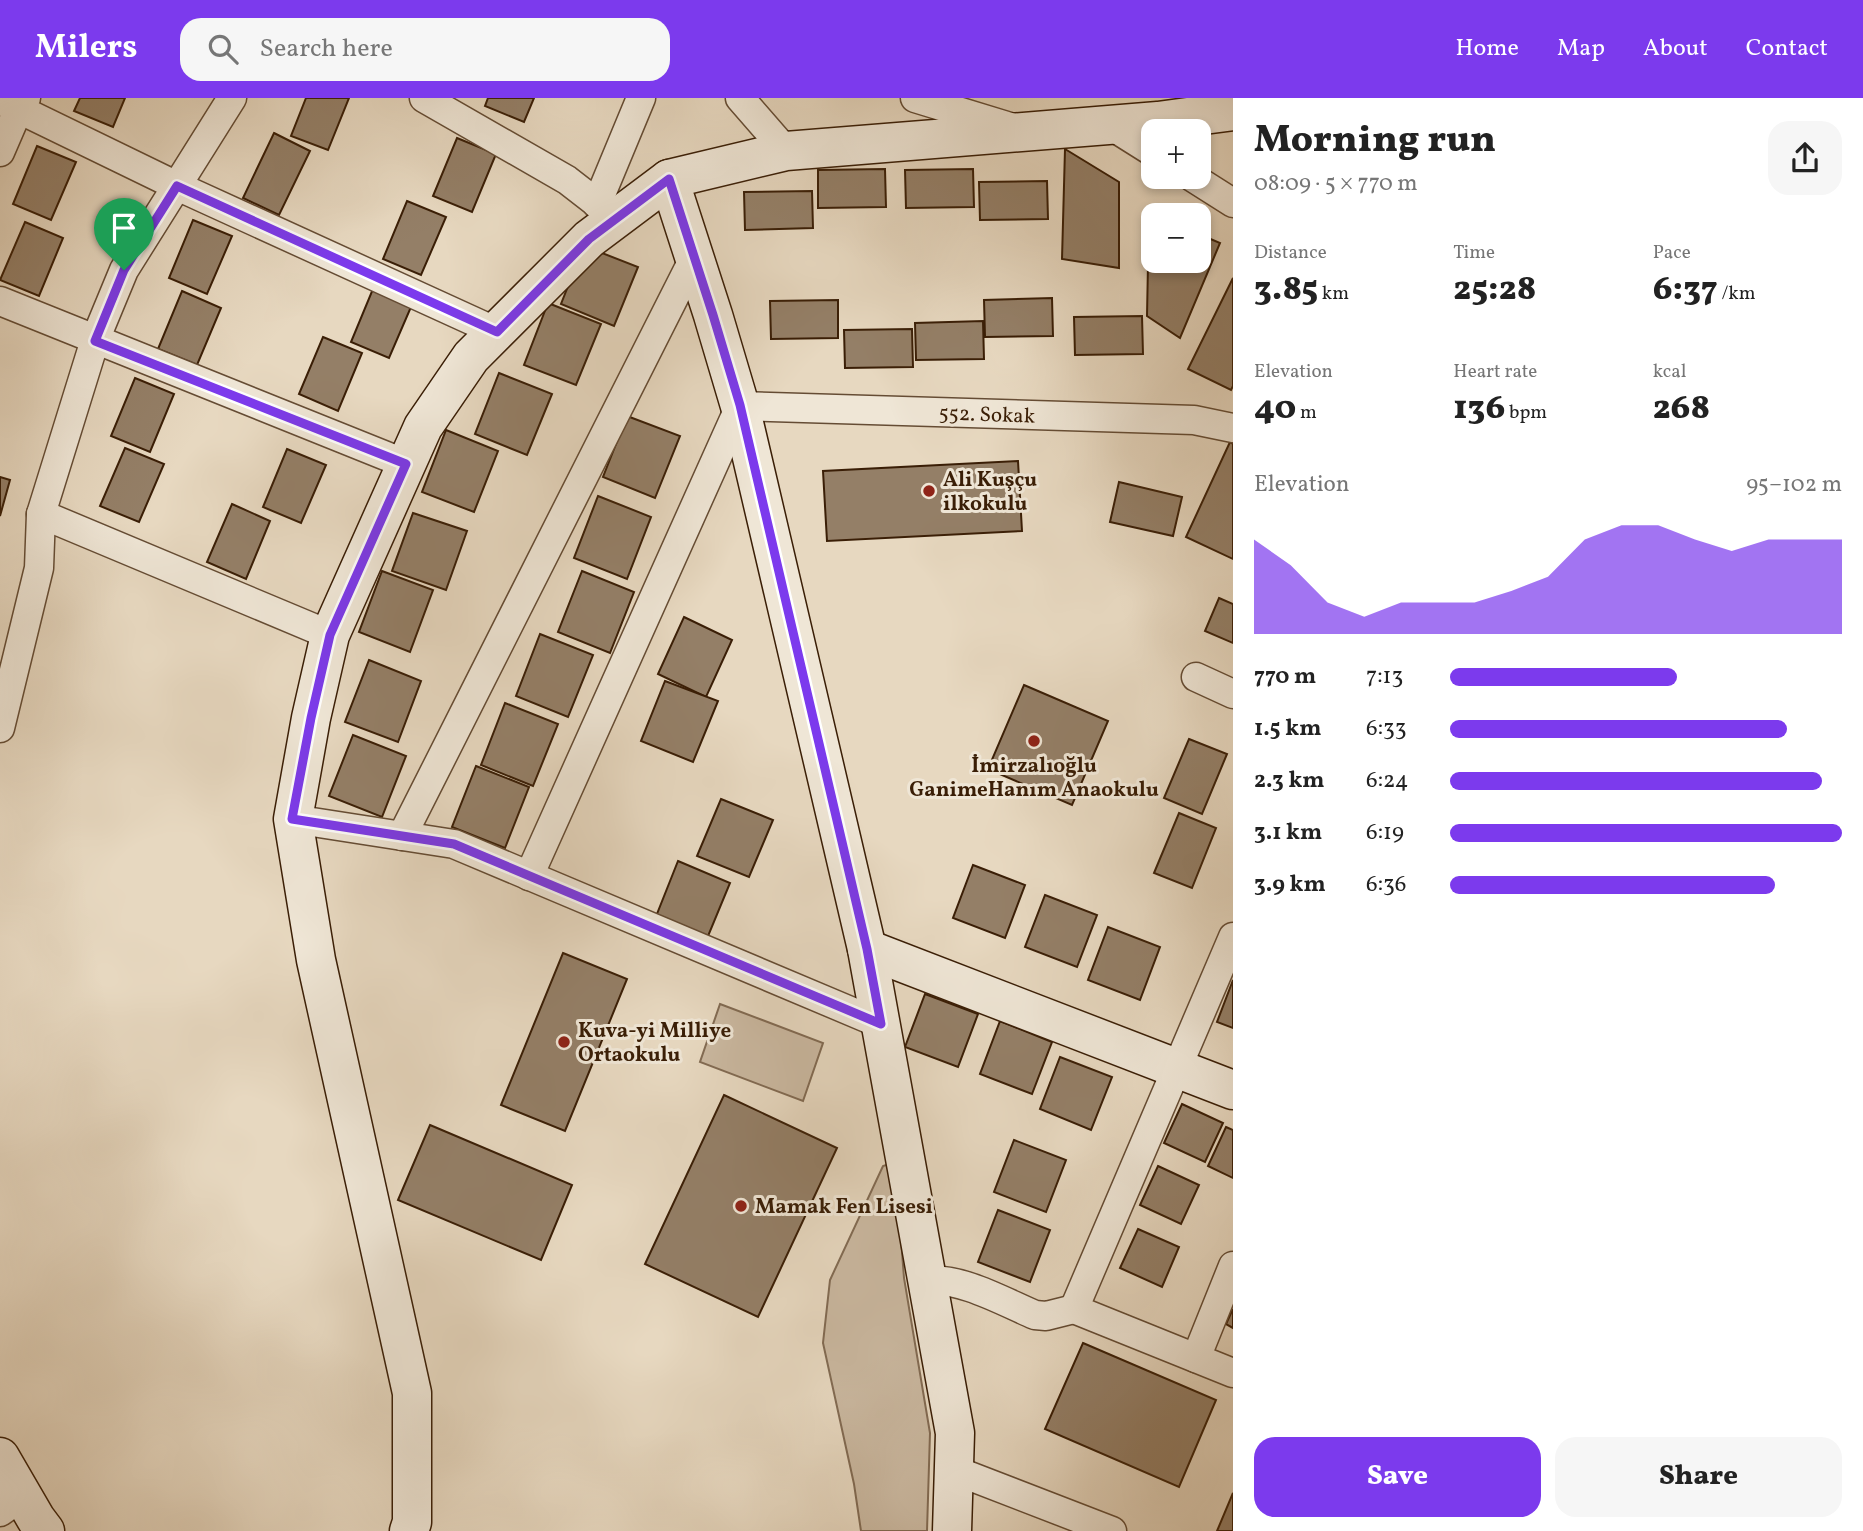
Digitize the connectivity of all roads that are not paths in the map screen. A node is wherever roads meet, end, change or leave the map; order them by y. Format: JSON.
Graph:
{"nodes":[{"id":1,"x":232,"y":98,"type":"edge"},
{"id":2,"x":424,"y":98,"type":"edge"},
{"id":3,"x":641,"y":98,"type":"edge"},
{"id":4,"x":740,"y":98,"type":"edge"},
{"id":5,"x":915,"y":98,"type":"edge"},
{"id":6,"x":15,"y":102,"type":"edge"},
{"id":7,"x":1233,"y":111,"type":"edge"},
{"id":8,"x":1110,"y":125,"type":"junction"},
{"id":9,"x":1026,"y":132,"type":"junction"},
{"id":10,"x":1141,"y":144,"type":"edge"},
{"id":11,"x":786,"y":151,"type":"junction"},
{"id":12,"x":0,"y":152,"type":"edge"},
{"id":13,"x":669,"y":179,"type":"junction"},
{"id":14,"x":177,"y":186,"type":"junction"},
{"id":15,"x":1211,"y":189,"type":"edge"},
{"id":16,"x":1233,"y":203,"type":"edge"},
{"id":17,"x":607,"y":211,"type":"junction"},
{"id":18,"x":694,"y":258,"type":"junction"},
{"id":19,"x":0,"y":301,"type":"edge"},
{"id":20,"x":497,"y":332,"type":"junction"},
{"id":21,"x":95,"y":341,"type":"junction"},
{"id":22,"x":740,"y":405,"type":"junction"},
{"id":23,"x":1233,"y":428,"type":"edge"},
{"id":24,"x":406,"y":464,"type":"junction"},
{"id":25,"x":41,"y":514,"type":"junction"},
{"id":26,"x":330,"y":635,"type":"junction"},
{"id":27,"x":1196,"y":677,"type":"dead end"},
{"id":28,"x":1233,"y":694,"type":"edge"},
{"id":29,"x":0,"y":728,"type":"edge"},
{"id":30,"x":292,"y":819,"type":"junction"},
{"id":31,"x":402,"y":836,"type":"junction"},
{"id":32,"x":529,"y":876,"type":"junction"},
{"id":33,"x":1233,"y":937,"type":"edge"},
{"id":34,"x":867,"y":949,"type":"junction"},
{"id":35,"x":881,"y":1024,"type":"junction"},
{"id":36,"x":1176,"y":1068,"type":"junction"},
{"id":37,"x":1233,"y":1090,"type":"edge"},
{"id":38,"x":1233,"y":1266,"type":"edge"},
{"id":39,"x":927,"y":1281,"type":"junction"},
{"id":40,"x":1074,"y":1310,"type":"junction"},
{"id":41,"x":1196,"y":1358,"type":"junction"},
{"id":42,"x":1233,"y":1373,"type":"edge"},
{"id":43,"x":0,"y":1458,"type":"edge"},
{"id":44,"x":954,"y":1470,"type":"junction"},
{"id":45,"x":11,"y":1504,"type":"edge"},
{"id":46,"x":45,"y":1531,"type":"edge"},
{"id":47,"x":409,"y":1531,"type":"edge"},
{"id":48,"x":952,"y":1531,"type":"edge"},
{"id":49,"x":1112,"y":1531,"type":"edge"}],
"edges":[{"from":1,"to":14,"type":"street"},
{"from":2,"to":17,"type":"street"},
{"from":3,"to":17,"type":"street"},
{"from":4,"to":11,"type":"street"},
{"from":5,"to":9,"type":"street"},
{"from":6,"to":12,"type":"street"},
{"from":6,"to":14,"type":"street"},
{"from":7,"to":8,"type":"street"},
{"from":8,"to":9,"type":"street"},
{"from":8,"to":10,"type":"street"},
{"from":9,"to":11,"type":"street"},
{"from":11,"to":13,"type":"street"},
{"from":13,"to":17,"type":"street"},
{"from":13,"to":18,"type":"street"},
{"from":14,"to":20,"type":"street"},
{"from":14,"to":21,"type":"street"},
{"from":15,"to":16,"type":"street"},
{"from":17,"to":20,"type":"street"},
{"from":18,"to":22,"type":"street"},
{"from":18,"to":31,"type":"street"},
{"from":19,"to":21,"type":"street"},
{"from":20,"to":24,"type":"street"},
{"from":21,"to":24,"type":"street"},
{"from":21,"to":25,"type":"street"},
{"from":22,"to":23,"type":"street","name":"552. Sokak"},
{"from":22,"to":32,"type":"street"},
{"from":22,"to":34,"type":"street"},
{"from":24,"to":26,"type":"street"},
{"from":25,"to":26,"type":"street"},
{"from":25,"to":29,"type":"street"},
{"from":26,"to":30,"type":"street"},
{"from":27,"to":28,"type":"street"},
{"from":30,"to":31,"type":"street"},
{"from":30,"to":47,"type":"street"},
{"from":31,"to":32,"type":"street"},
{"from":32,"to":35,"type":"street"},
{"from":33,"to":36,"type":"street"},
{"from":34,"to":35,"type":"street"},
{"from":34,"to":36,"type":"street"},
{"from":35,"to":39,"type":"street"},
{"from":36,"to":37,"type":"street"},
{"from":36,"to":40,"type":"street"},
{"from":38,"to":41,"type":"street"},
{"from":39,"to":40,"type":"street"},
{"from":39,"to":44,"type":"street"},
{"from":40,"to":41,"type":"street"},
{"from":41,"to":42,"type":"street"},
{"from":43,"to":45,"type":"street"},
{"from":44,"to":48,"type":"street"},
{"from":44,"to":49,"type":"street"},
{"from":45,"to":46,"type":"street"}]}
